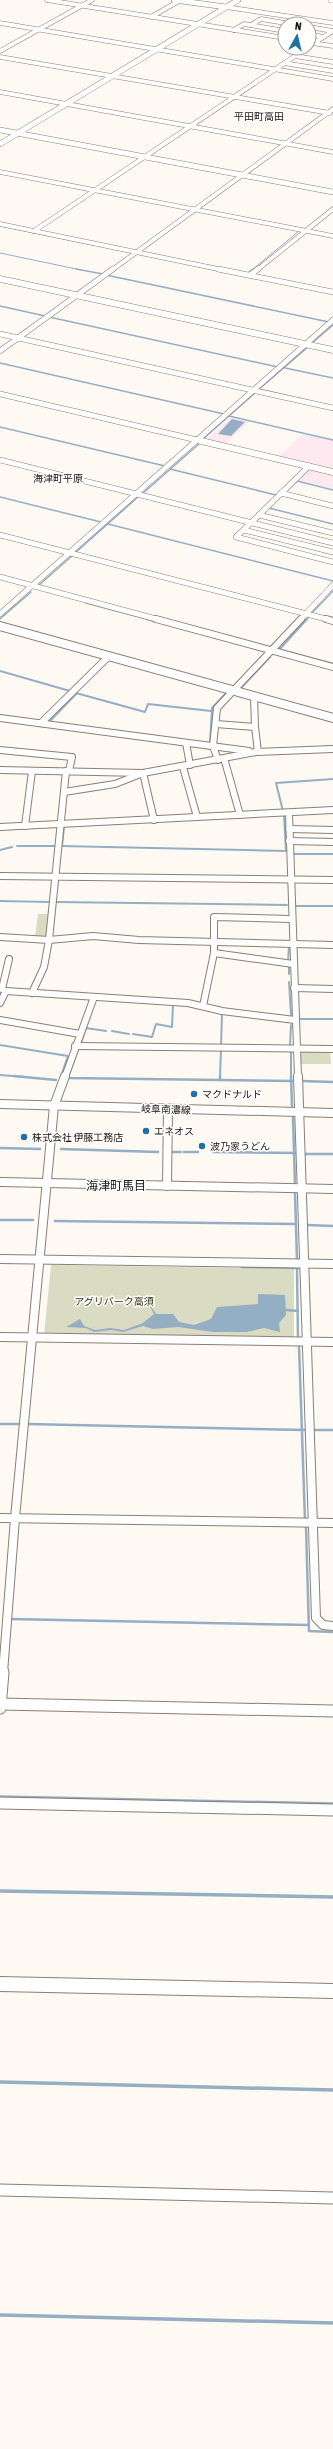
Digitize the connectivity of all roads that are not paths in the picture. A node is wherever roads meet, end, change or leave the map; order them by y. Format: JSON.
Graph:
{"nodes":[{"id":1,"x":47,"y":0,"type":"edge"},
{"id":2,"x":92,"y":0,"type":"edge"},
{"id":3,"x":176,"y":0,"type":"edge"},
{"id":4,"x":238,"y":0,"type":"edge"},
{"id":5,"x":82,"y":6,"type":"junction"},
{"id":6,"x":226,"y":8,"type":"junction"},
{"id":7,"x":151,"y":17,"type":"junction"},
{"id":8,"x":277,"y":22,"type":"edge"},
{"id":9,"x":0,"y":23,"type":"edge"},
{"id":10,"x":333,"y":23,"type":"edge"},
{"id":11,"x":198,"y":24,"type":"junction"},
{"id":12,"x":251,"y":25,"type":"junction"},
{"id":13,"x":317,"y":28,"type":"edge"},
{"id":14,"x":277,"y":29,"type":"edge"},
{"id":15,"x":38,"y":30,"type":"junction"},
{"id":16,"x":234,"y":30,"type":"junction"},
{"id":17,"x":317,"y":36,"type":"edge"},
{"id":18,"x":277,"y":37,"type":"edge"},
{"id":19,"x":324,"y":37,"type":"junction"},
{"id":20,"x":317,"y":41,"type":"edge"},
{"id":21,"x":317,"y":43,"type":"edge"},
{"id":22,"x":333,"y":46,"type":"edge"},
{"id":23,"x":156,"y":49,"type":"junction"},
{"id":24,"x":0,"y":51,"type":"edge"},
{"id":25,"x":0,"y":56,"type":"edge"},
{"id":26,"x":295,"y":56,"type":"joint"},
{"id":27,"x":333,"y":62,"type":"edge"},
{"id":28,"x":284,"y":63,"type":"junction"},
{"id":29,"x":275,"y":69,"type":"junction"},
{"id":30,"x":333,"y":71,"type":"edge"},
{"id":31,"x":113,"y":76,"type":"junction"},
{"id":32,"x":333,"y":79,"type":"edge"},
{"id":33,"x":0,"y":92,"type":"edge"},
{"id":34,"x":235,"y":96,"type":"junction"},
{"id":35,"x":66,"y":104,"type":"junction"},
{"id":36,"x":333,"y":109,"type":"edge"},
{"id":37,"x":328,"y":113,"type":"junction"},
{"id":38,"x":333,"y":114,"type":"edge"},
{"id":39,"x":190,"y":126,"type":"junction"},
{"id":40,"x":0,"y":130,"type":"edge"},
{"id":41,"x":19,"y":133,"type":"junction"},
{"id":42,"x":286,"y":143,"type":"junction"},
{"id":43,"x":0,"y":144,"type":"edge"},
{"id":44,"x":333,"y":152,"type":"edge"},
{"id":45,"x":145,"y":157,"type":"junction"},
{"id":46,"x":0,"y":172,"type":"edge"},
{"id":47,"x":243,"y":175,"type":"junction"},
{"id":48,"x":95,"y":190,"type":"junction"},
{"id":49,"x":333,"y":192,"type":"edge"},
{"id":50,"x":333,"y":209,"type":"edge"},
{"id":51,"x":194,"y":210,"type":"junction"},
{"id":52,"x":0,"y":224,"type":"edge"},
{"id":53,"x":0,"y":228,"type":"edge"},
{"id":54,"x":34,"y":231,"type":"junction"},
{"id":55,"x":306,"y":231,"type":"junction"},
{"id":56,"x":333,"y":236,"type":"edge"},
{"id":57,"x":134,"y":254,"type":"junction"},
{"id":58,"x":247,"y":274,"type":"junction"},
{"id":59,"x":0,"y":279,"type":"edge"},
{"id":60,"x":333,"y":292,"type":"edge"},
{"id":61,"x":77,"y":295,"type":"junction"},
{"id":62,"x":333,"y":296,"type":"edge"},
{"id":63,"x":333,"y":320,"type":"edge"},
{"id":64,"x":0,"y":334,"type":"edge"},
{"id":65,"x":18,"y":338,"type":"junction"},
{"id":66,"x":306,"y":344,"type":"junction"},
{"id":67,"x":333,"y":350,"type":"edge"},
{"id":68,"x":0,"y":351,"type":"edge"},
{"id":69,"x":254,"y":390,"type":"junction"},
{"id":70,"x":0,"y":394,"type":"edge"},
{"id":71,"x":333,"y":408,"type":"edge"},
{"id":72,"x":197,"y":440,"type":"junction"},
{"id":73,"x":0,"y":460,"type":"edge"},
{"id":74,"x":309,"y":466,"type":"junction"},
{"id":75,"x":333,"y":472,"type":"edge"},
{"id":76,"x":281,"y":493,"type":"junction"},
{"id":77,"x":136,"y":494,"type":"junction"},
{"id":78,"x":333,"y":506,"type":"edge"},
{"id":79,"x":259,"y":515,"type":"junction"},
{"id":80,"x":251,"y":523,"type":"junction"},
{"id":81,"x":244,"y":530,"type":"junction"},
{"id":82,"x":333,"y":533,"type":"edge"},
{"id":83,"x":0,"y":535,"type":"edge"},
{"id":84,"x":333,"y":543,"type":"edge"},
{"id":85,"x":333,"y":552,"type":"edge"},
{"id":86,"x":69,"y":553,"type":"junction"},
{"id":87,"x":333,"y":562,"type":"edge"},
{"id":88,"x":0,"y":577,"type":"edge"},
{"id":89,"x":0,"y":582,"type":"edge"},
{"id":90,"x":333,"y":586,"type":"edge"},
{"id":91,"x":30,"y":587,"type":"junction"},
{"id":92,"x":0,"y":614,"type":"edge"},
{"id":93,"x":306,"y":614,"type":"junction"},
{"id":94,"x":333,"y":621,"type":"edge"},
{"id":95,"x":0,"y":626,"type":"edge"},
{"id":96,"x":270,"y":652,"type":"junction"},
{"id":97,"x":109,"y":656,"type":"junction"},
{"id":98,"x":333,"y":667,"type":"edge"},
{"id":99,"x":333,"y":672,"type":"edge"},
{"id":100,"x":233,"y":690,"type":"junction"},
{"id":101,"x":254,"y":696,"type":"junction"},
{"id":102,"x":0,"y":718,"type":"edge"},
{"id":103,"x":333,"y":718,"type":"edge"},
{"id":104,"x":41,"y":723,"type":"junction"},
{"id":105,"x":216,"y":724,"type":"junction"},
{"id":106,"x":255,"y":727,"type":"junction"},
{"id":107,"x":186,"y":742,"type":"junction"},
{"id":108,"x":213,"y":746,"type":"junction"},
{"id":109,"x":333,"y":749,"type":"edge"},
{"id":110,"x":0,"y":750,"type":"edge"},
{"id":111,"x":257,"y":752,"type":"junction"},
{"id":112,"x":221,"y":759,"type":"junction"},
{"id":113,"x":187,"y":766,"type":"junction"},
{"id":114,"x":0,"y":770,"type":"edge"},
{"id":115,"x":32,"y":771,"type":"junction"},
{"id":116,"x":68,"y":771,"type":"junction"},
{"id":117,"x":144,"y":773,"type":"junction"},
{"id":118,"x":64,"y":792,"type":"junction"},
{"id":119,"x":333,"y":810,"type":"edge"},
{"id":120,"x":289,"y":813,"type":"junction"},
{"id":121,"x":240,"y":815,"type":"junction"},
{"id":122,"x":197,"y":817,"type":"junction"},
{"id":123,"x":154,"y":820,"type":"junction"},
{"id":124,"x":61,"y":824,"type":"junction"},
{"id":125,"x":25,"y":826,"type":"junction"},
{"id":126,"x":0,"y":827,"type":"edge"},
{"id":127,"x":289,"y":830,"type":"junction"},
{"id":128,"x":333,"y":830,"type":"edge"},
{"id":129,"x":289,"y":841,"type":"junction"},
{"id":130,"x":333,"y":842,"type":"edge"},
{"id":131,"x":0,"y":876,"type":"edge"},
{"id":132,"x":56,"y":876,"type":"junction"},
{"id":133,"x":290,"y":880,"type":"junction"},
{"id":134,"x":333,"y":880,"type":"edge"},
{"id":135,"x":291,"y":919,"type":"junction"},
{"id":136,"x":0,"y":937,"type":"edge"},
{"id":137,"x":49,"y":940,"type":"junction"},
{"id":138,"x":214,"y":942,"type":"junction"},
{"id":139,"x":292,"y":944,"type":"junction"},
{"id":140,"x":333,"y":945,"type":"edge"},
{"id":141,"x":214,"y":953,"type":"junction"},
{"id":142,"x":9,"y":959,"type":"dead end"},
{"id":143,"x":293,"y":964,"type":"junction"},
{"id":144,"x":294,"y":988,"type":"junction"},
{"id":145,"x":333,"y":989,"type":"edge"},
{"id":146,"x":3,"y":990,"type":"edge"},
{"id":147,"x":32,"y":993,"type":"junction"},
{"id":148,"x":94,"y":997,"type":"junction"},
{"id":149,"x":0,"y":1003,"type":"edge"},
{"id":150,"x":203,"y":1006,"type":"junction"},
{"id":151,"x":0,"y":1020,"type":"edge"},
{"id":152,"x":295,"y":1020,"type":"junction"},
{"id":153,"x":80,"y":1034,"type":"junction"},
{"id":154,"x":75,"y":1046,"type":"junction"},
{"id":155,"x":296,"y":1049,"type":"junction"},
{"id":156,"x":333,"y":1049,"type":"edge"},
{"id":157,"x":0,"y":1104,"type":"edge"},
{"id":158,"x":54,"y":1106,"type":"junction"},
{"id":159,"x":168,"y":1109,"type":"junction"},
{"id":160,"x":298,"y":1112,"type":"junction"},
{"id":161,"x":333,"y":1113,"type":"edge"},
{"id":162,"x":0,"y":1182,"type":"edge"},
{"id":163,"x":47,"y":1183,"type":"junction"},
{"id":164,"x":167,"y":1186,"type":"junction"},
{"id":165,"x":301,"y":1189,"type":"junction"},
{"id":166,"x":333,"y":1189,"type":"edge"},
{"id":167,"x":0,"y":1259,"type":"edge"},
{"id":168,"x":40,"y":1259,"type":"junction"},
{"id":169,"x":306,"y":1263,"type":"junction"},
{"id":170,"x":333,"y":1264,"type":"edge"},
{"id":171,"x":0,"y":1337,"type":"edge"},
{"id":172,"x":32,"y":1338,"type":"junction"},
{"id":173,"x":308,"y":1342,"type":"junction"},
{"id":174,"x":333,"y":1342,"type":"edge"},
{"id":175,"x":0,"y":1518,"type":"edge"},
{"id":176,"x":15,"y":1518,"type":"junction"},
{"id":177,"x":313,"y":1523,"type":"junction"},
{"id":178,"x":333,"y":1523,"type":"edge"},
{"id":179,"x":333,"y":1626,"type":"edge"},
{"id":180,"x":0,"y":1704,"type":"edge"},
{"id":181,"x":0,"y":1708,"type":"edge"},
{"id":182,"x":333,"y":1711,"type":"edge"},
{"id":183,"x":0,"y":1803,"type":"edge"},
{"id":184,"x":333,"y":1810,"type":"edge"},
{"id":185,"x":0,"y":1984,"type":"edge"},
{"id":186,"x":333,"y":1991,"type":"edge"},
{"id":187,"x":0,"y":2190,"type":"edge"},
{"id":188,"x":333,"y":2198,"type":"edge"}],
"edges":[{"from":1,"to":5,"type":"street"},
{"from":2,"to":5,"type":"street"},
{"from":3,"to":6,"type":"street"},
{"from":3,"to":7,"type":"street"},
{"from":4,"to":6,"type":"street"},
{"from":5,"to":7,"type":"street"},
{"from":5,"to":15,"type":"street"},
{"from":6,"to":10,"type":"street"},
{"from":6,"to":11,"type":"street"},
{"from":7,"to":11,"type":"street"},
{"from":8,"to":12,"type":"street"},
{"from":9,"to":15,"type":"street"},
{"from":11,"to":16,"type":"street"},
{"from":11,"to":23,"type":"street"},
{"from":12,"to":14,"type":"street"},
{"from":12,"to":16,"type":"street"},
{"from":13,"to":19,"type":"street"},
{"from":15,"to":23,"type":"street"},
{"from":15,"to":24,"type":"street"},
{"from":16,"to":18,"type":"street"},
{"from":17,"to":19,"type":"street"},
{"from":19,"to":20,"type":"street"},
{"from":21,"to":22,"type":"street"},
{"from":23,"to":29,"type":"street"},
{"from":23,"to":31,"type":"street"},
{"from":25,"to":31,"type":"street"},
{"from":26,"to":27,"type":"street"},
{"from":26,"to":28,"type":"street"},
{"from":28,"to":29,"type":"street"},
{"from":28,"to":30,"type":"street"},
{"from":29,"to":32,"type":"street"},
{"from":29,"to":34,"type":"street"},
{"from":31,"to":34,"type":"street"},
{"from":31,"to":35,"type":"street"},
{"from":33,"to":35,"type":"street"},
{"from":34,"to":37,"type":"street"},
{"from":34,"to":39,"type":"street"},
{"from":35,"to":39,"type":"street"},
{"from":35,"to":41,"type":"street"},
{"from":36,"to":37,"type":"street"},
{"from":37,"to":38,"type":"street"},
{"from":37,"to":42,"type":"street"},
{"from":39,"to":42,"type":"street"},
{"from":39,"to":45,"type":"street"},
{"from":40,"to":41,"type":"street"},
{"from":41,"to":43,"type":"street"},
{"from":41,"to":45,"type":"street"},
{"from":42,"to":44,"type":"street"},
{"from":42,"to":47,"type":"street"},
{"from":45,"to":47,"type":"street"},
{"from":45,"to":48,"type":"street"},
{"from":46,"to":48,"type":"street"},
{"from":47,"to":49,"type":"street"},
{"from":47,"to":51,"type":"street"},
{"from":48,"to":51,"type":"street"},
{"from":48,"to":54,"type":"street"},
{"from":50,"to":55,"type":"street"},
{"from":51,"to":55,"type":"street"},
{"from":51,"to":57,"type":"street"},
{"from":52,"to":54,"type":"street"},
{"from":53,"to":57,"type":"street"},
{"from":54,"to":57,"type":"street"},
{"from":55,"to":56,"type":"street"},
{"from":55,"to":58,"type":"street"},
{"from":57,"to":58,"type":"street"},
{"from":57,"to":61,"type":"street"},
{"from":57,"to":62,"type":"street"},
{"from":58,"to":60,"type":"street"},
{"from":59,"to":61,"type":"street"},
{"from":61,"to":65,"type":"street"},
{"from":61,"to":66,"type":"street"},
{"from":63,"to":66,"type":"street"},
{"from":64,"to":65,"type":"street"},
{"from":65,"to":68,"type":"street"},
{"from":65,"to":69,"type":"street"},
{"from":66,"to":67,"type":"street"},
{"from":66,"to":69,"type":"street"},
{"from":69,"to":71,"type":"street"},
{"from":69,"to":72,"type":"street"},
{"from":70,"to":72,"type":"street"},
{"from":72,"to":74,"type":"street"},
{"from":72,"to":77,"type":"street"},
{"from":73,"to":77,"type":"street"},
{"from":74,"to":75,"type":"street"},
{"from":74,"to":76,"type":"street"},
{"from":76,"to":78,"type":"street"},
{"from":76,"to":79,"type":"street"},
{"from":77,"to":80,"type":"street"},
{"from":77,"to":86,"type":"street"},
{"from":79,"to":80,"type":"street"},
{"from":79,"to":82,"type":"street"},
{"from":80,"to":81,"type":"street"},
{"from":80,"to":84,"type":"street"},
{"from":81,"to":85,"type":"street"},
{"from":81,"to":87,"type":"street"},
{"from":83,"to":86,"type":"street"},
{"from":86,"to":91,"type":"street"},
{"from":86,"to":93,"type":"street"},
{"from":88,"to":91,"type":"street"},
{"from":89,"to":91,"type":"street"},
{"from":90,"to":93,"type":"street"},
{"from":91,"to":92,"type":"street"},
{"from":91,"to":96,"type":"street"},
{"from":93,"to":94,"type":"street"},
{"from":93,"to":96,"type":"street"},
{"from":95,"to":97,"type":"street"},
{"from":96,"to":98,"type":"street"},
{"from":96,"to":99,"type":"street"},
{"from":96,"to":100,"type":"street"},
{"from":97,"to":100,"type":"street"},
{"from":97,"to":104,"type":"street"},
{"from":100,"to":101,"type":"street"},
{"from":100,"to":105,"type":"street"},
{"from":101,"to":103,"type":"street"},
{"from":101,"to":106,"type":"street"},
{"from":102,"to":104,"type":"street"},
{"from":104,"to":107,"type":"street"},
{"from":105,"to":106,"type":"street"},
{"from":105,"to":108,"type":"street"},
{"from":106,"to":111,"type":"street"},
{"from":107,"to":108,"type":"street"},
{"from":107,"to":113,"type":"street"},
{"from":108,"to":111,"type":"street"},
{"from":108,"to":112,"type":"street"},
{"from":109,"to":111,"type":"street"},
{"from":110,"to":116,"type":"street"},
{"from":111,"to":112,"type":"street"},
{"from":112,"to":113,"type":"street"},
{"from":112,"to":121,"type":"street"},
{"from":113,"to":117,"type":"street"},
{"from":113,"to":122,"type":"street"},
{"from":114,"to":115,"type":"street"},
{"from":115,"to":116,"type":"street"},
{"from":115,"to":125,"type":"street"},
{"from":116,"to":117,"type":"street"},
{"from":116,"to":118,"type":"street"},
{"from":117,"to":118,"type":"street"},
{"from":117,"to":123,"type":"street"},
{"from":118,"to":124,"type":"street"},
{"from":119,"to":120,"type":"street"},
{"from":120,"to":121,"type":"street"},
{"from":120,"to":127,"type":"street"},
{"from":121,"to":122,"type":"street"},
{"from":122,"to":123,"type":"street"},
{"from":123,"to":124,"type":"street"},
{"from":124,"to":125,"type":"street"},
{"from":124,"to":132,"type":"street"},
{"from":125,"to":126,"type":"street"},
{"from":127,"to":128,"type":"street"},
{"from":127,"to":129,"type":"street"},
{"from":129,"to":130,"type":"street"},
{"from":129,"to":133,"type":"street"},
{"from":131,"to":132,"type":"street"},
{"from":132,"to":133,"type":"street"},
{"from":132,"to":137,"type":"street"},
{"from":133,"to":134,"type":"street"},
{"from":133,"to":135,"type":"street"},
{"from":135,"to":138,"type":"street"},
{"from":135,"to":139,"type":"street"},
{"from":136,"to":137,"type":"street"},
{"from":137,"to":138,"type":"street"},
{"from":137,"to":147,"type":"street"},
{"from":138,"to":139,"type":"street"},
{"from":138,"to":141,"type":"street"},
{"from":139,"to":140,"type":"street"},
{"from":139,"to":143,"type":"street"},
{"from":141,"to":143,"type":"street"},
{"from":141,"to":150,"type":"street"},
{"from":142,"to":146,"type":"street"},
{"from":143,"to":144,"type":"street"},
{"from":144,"to":145,"type":"street"},
{"from":144,"to":152,"type":"street"},
{"from":146,"to":147,"type":"street"},
{"from":146,"to":149,"type":"street"},
{"from":147,"to":148,"type":"street"},
{"from":148,"to":150,"type":"street"},
{"from":148,"to":153,"type":"street"},
{"from":150,"to":152,"type":"street"},
{"from":151,"to":153,"type":"street"},
{"from":152,"to":155,"type":"street"},
{"from":153,"to":154,"type":"street"},
{"from":154,"to":155,"type":"street"},
{"from":154,"to":158,"type":"street"},
{"from":155,"to":156,"type":"street"},
{"from":155,"to":160,"type":"street"},
{"from":157,"to":158,"type":"main road","name":"岐阜南濃線"},
{"from":158,"to":159,"type":"main road","name":"岐阜南濃線"},
{"from":158,"to":163,"type":"street"},
{"from":159,"to":160,"type":"main road","name":"岐阜南濃線"},
{"from":159,"to":164,"type":"street"},
{"from":160,"to":161,"type":"main road","name":"岐阜南濃線"},
{"from":160,"to":165,"type":"street"},
{"from":162,"to":163,"type":"street"},
{"from":163,"to":164,"type":"street"},
{"from":163,"to":168,"type":"street"},
{"from":164,"to":165,"type":"street"},
{"from":165,"to":166,"type":"street"},
{"from":165,"to":169,"type":"street"},
{"from":167,"to":168,"type":"street"},
{"from":168,"to":169,"type":"street"},
{"from":168,"to":172,"type":"street"},
{"from":169,"to":170,"type":"street"},
{"from":169,"to":173,"type":"street"},
{"from":171,"to":172,"type":"street"},
{"from":172,"to":173,"type":"street"},
{"from":172,"to":176,"type":"street"},
{"from":173,"to":174,"type":"street"},
{"from":173,"to":177,"type":"street"},
{"from":175,"to":176,"type":"street"},
{"from":176,"to":177,"type":"street"},
{"from":176,"to":180,"type":"street"},
{"from":177,"to":178,"type":"street"},
{"from":177,"to":179,"type":"street"},
{"from":180,"to":181,"type":"street"},
{"from":180,"to":182,"type":"street"},
{"from":183,"to":184,"type":"street"},
{"from":185,"to":186,"type":"street"},
{"from":187,"to":188,"type":"street"}]}
